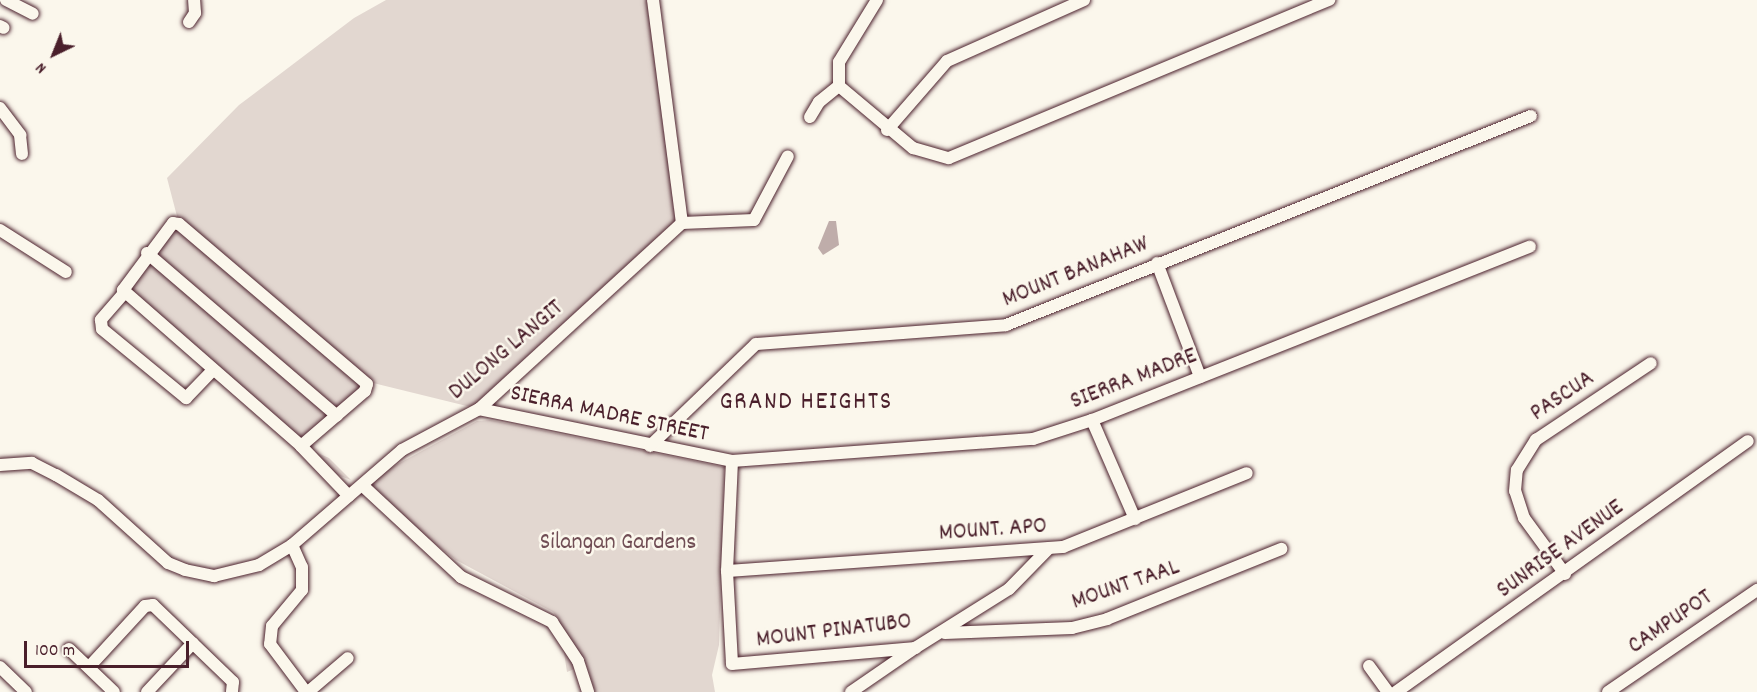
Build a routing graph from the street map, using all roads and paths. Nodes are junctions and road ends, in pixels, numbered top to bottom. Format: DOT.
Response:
graph roads {
  1 [pos="6,0"];
  2 [pos="194,0"];
  3 [pos="653,0"];
  4 [pos="877,0"];
  5 [pos="1084,0"];
  6 [pos="1329,0"];
  7 [pos="33,14"];
  8 [pos="189,22"];
  9 [pos="839,86"];
  10 [pos="0,108"];
  11 [pos="1531,116"];
  12 [pos="810,117"];
  13 [pos="887,130"];
  14 [pos="22,154"];
  15 [pos="788,156"];
  16 [pos="682,224"];
  17 [pos="0,230"];
  18 [pos="1530,247"];
  19 [pos="147,253"];
  20 [pos="1157,263"];
  21 [pos="66,272"];
  22 [pos="125,292"];
  23 [pos="1651,363"];
  24 [pos="213,370"];
  25 [pos="1200,378"];
  26 [pos="479,409"];
  27 [pos="337,416"];
  28 [pos="1092,420"];
  29 [pos="1748,441"];
  30 [pos="301,446"];
  31 [pos="650,446"];
  32 [pos="732,461"];
  33 [pos="0,465"];
  34 [pos="1248,473"];
  35 [pos="362,485"];
  36 [pos="349,496"];
  37 [pos="1135,519"];
  38 [pos="292,545"];
  39 [pos="1049,548"];
  40 [pos="1281,549"];
  41 [pos="727,571"];
  42 [pos="1565,574"];
  43 [pos="1757,590"];
  44 [pos="944,633"];
  45 [pos="194,643"];
  46 [pos="915,648"];
  47 [pos="69,649"];
  48 [pos="348,658"];
  49 [pos="1369,666"];
  50 [pos="89,667"];
  51 [pos="0,668"];
  52 [pos="26,692"];
  53 [pos="114,692"];
  54 [pos="147,692"];
  55 [pos="232,692"];
  56 [pos="307,692"];
  57 [pos="588,692"];
  58 [pos="851,692"];
  59 [pos="1388,692"];
  60 [pos="1396,692"];
  61 [pos="1608,692"];
  1 -- 7 [label="street"];
  2 -- 8 [label="street"];
  3 -- 16 [label="street"];
  4 -- 9 [label="street"];
  5 -- 13 [label="street"];
  6 -- 13 [label="street"];
  9 -- 12 [label="street"];
  9 -- 13 [label="street"];
  10 -- 14 [label="street"];
  11 -- 20 [label="street, MOUNT BANAHAW"];
  15 -- 16 [label="street"];
  16 -- 26 [label="street, DULONG LANGIT"];
  17 -- 21 [label="street"];
  18 -- 25 [label="street, SIERRA MADRE"];
  19 -- 22 [label="street"];
  19 -- 27 [label="street"];
  19 -- 27 [label="street"];
  20 -- 25 [label="street"];
  20 -- 31 [label="street, MOUNT BANAHAW"];
  22 -- 24 [label="street"];
  22 -- 24 [label="street"];
  23 -- 42 [label="street, PASCUA"];
  24 -- 30 [label="street"];
  25 -- 28 [label="street, SIERRA MADRE"];
  26 -- 31 [label="street, SIERRA MADRE STREET"];
  26 -- 35 [label="street, DULONG LANGIT"];
  27 -- 30 [label="street"];
  28 -- 32 [label="street, SIERRA MADRE"];
  28 -- 37 [label="street"];
  29 -- 42 [label="street, SUNRISE AVENUE"];
  30 -- 36 [label="street"];
  31 -- 32 [label="street, SIERRA MADRE STREET"];
  32 -- 41 [label="street"];
  33 -- 38 [label="street, DULONG LANGIT"];
  34 -- 37 [label="street, MOUNT. APO"];
  35 -- 36 [label="street, DULONG LANGIT"];
  35 -- 57 [label="street"];
  36 -- 38 [label="street, DULONG LANGIT"];
  37 -- 39 [label="street, MOUNT. APO"];
  38 -- 56 [label="street"];
  39 -- 41 [label="street, MOUNT. APO"];
  39 -- 44 [label="street, MOUNT PINATUBO"];
  40 -- 44 [label="street, MOUNT TAAL"];
  41 -- 46 [label="street, MOUNT PINATUBO"];
  42 -- 60 [label="street, SUNRISE AVENUE"];
  43 -- 61 [label="street, CAMPUPOT"];
  44 -- 46 [label="street, MOUNT PINATUBO"];
  45 -- 50 [label="street"];
  45 -- 54 [label="street"];
  45 -- 55 [label="street"];
  46 -- 58 [label="street"];
  47 -- 50 [label="street"];
  48 -- 56 [label="street"];
  49 -- 59 [label="street"];
  50 -- 53 [label="street"];
  51 -- 52 [label="street"];
}
